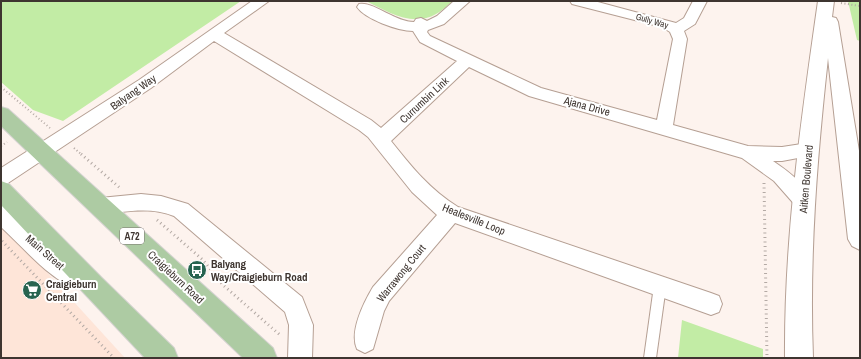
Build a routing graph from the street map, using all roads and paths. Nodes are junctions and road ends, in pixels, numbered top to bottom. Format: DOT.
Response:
graph roads {
  1 [pos="262,1"];
  2 [pos="351,1"];
  3 [pos="463,1"];
  4 [pos="576,1"];
  5 [pos="700,1"];
  6 [pos="840,3"];
  7 [pos="860,6"];
  8 [pos="422,25"];
  9 [pos="676,29"];
  10 [pos="214,34"];
  11 [pos="468,60"];
  12 [pos="1,87"];
  13 [pos="1,114"];
  14 [pos="664,128"];
  15 [pos="63,139"];
  16 [pos="380,140"];
  17 [pos="808,150"];
  18 [pos="42,152"];
  19 [pos="748,153"];
  20 [pos="765,164"];
  21 [pos="1,178"];
  22 [pos="1,190"];
  23 [pos="803,200"];
  24 [pos="136,202"];
  25 [pos="100,206"];
  26 [pos="1,212"];
  27 [pos="451,213"];
  28 [pos="860,239"];
  29 [pos="1,240"];
  30 [pos="660,286"];
  31 [pos="93,287"];
  32 [pos="711,304"];
  33 [pos="365,341"];
  34 [pos="300,356"];
  35 [pos="114,358"];
  36 [pos="164,358"];
  37 [pos="263,358"];
  38 [pos="650,358"];
  39 [pos="767,358"];
  40 [pos="799,358"];
  1 -- 10 [label="street, Balyang Way"];
  2 -- 8 [label="street"];
  3 -- 8 [label="street"];
  4 -- 9 [label="street, Gully Way"];
  5 -- 9 [label="street"];
  6 -- 7 [label="path"];
  8 -- 11 [label="street, Ajana Drive"];
  9 -- 14 [label="street, Gully Way"];
  10 -- 15 [label="street, Balyang Way"];
  10 -- 16 [label="street, Healesville Loop"];
  11 -- 14 [label="street, Ajana Drive"];
  11 -- 16 [label="street, Currumbin Link"];
  12 -- 15 [label="path"];
  13 -- 18 [label="main road, Craigieburn Road / A72"];
  14 -- 19 [label="street, Ajana Drive"];
  15 -- 18 [label="street, Balyang Way"];
  15 -- 24 [label="path"];
  16 -- 27 [label="street, Healesville Loop"];
  17 -- 19 [label="street, Ajana Drive"];
  17 -- 23 [label="main road, Aitken Boulevard"];
  17 -- 28 [label="main road, Aitken Boulevard"];
  18 -- 21 [label="street, Balyang Way"];
  18 -- 25 [label="main road, Craigieburn Road / A72"];
  19 -- 20 [label="street, Ajana Drive"];
  20 -- 23 [label="street, Ajana Drive"];
  20 -- 39 [label="path"];
  22 -- 31 [label="main road"];
  23 -- 40 [label="main road, Aitken Boulevard"];
  24 -- 25 [label="street"];
  24 -- 34 [label="path"];
  24 -- 34 [label="street"];
  25 -- 37 [label="main road, Craigieburn Road / A72"];
  26 -- 31 [label="main road, Main Street"];
  27 -- 30 [label="street, Healesville Loop"];
  27 -- 33 [label="street, Warrawong Court"];
  29 -- 35 [label="path"];
  30 -- 32 [label="street, Healesville Loop"];
  30 -- 38 [label="lane"];
  31 -- 36 [label="main road"];
}
